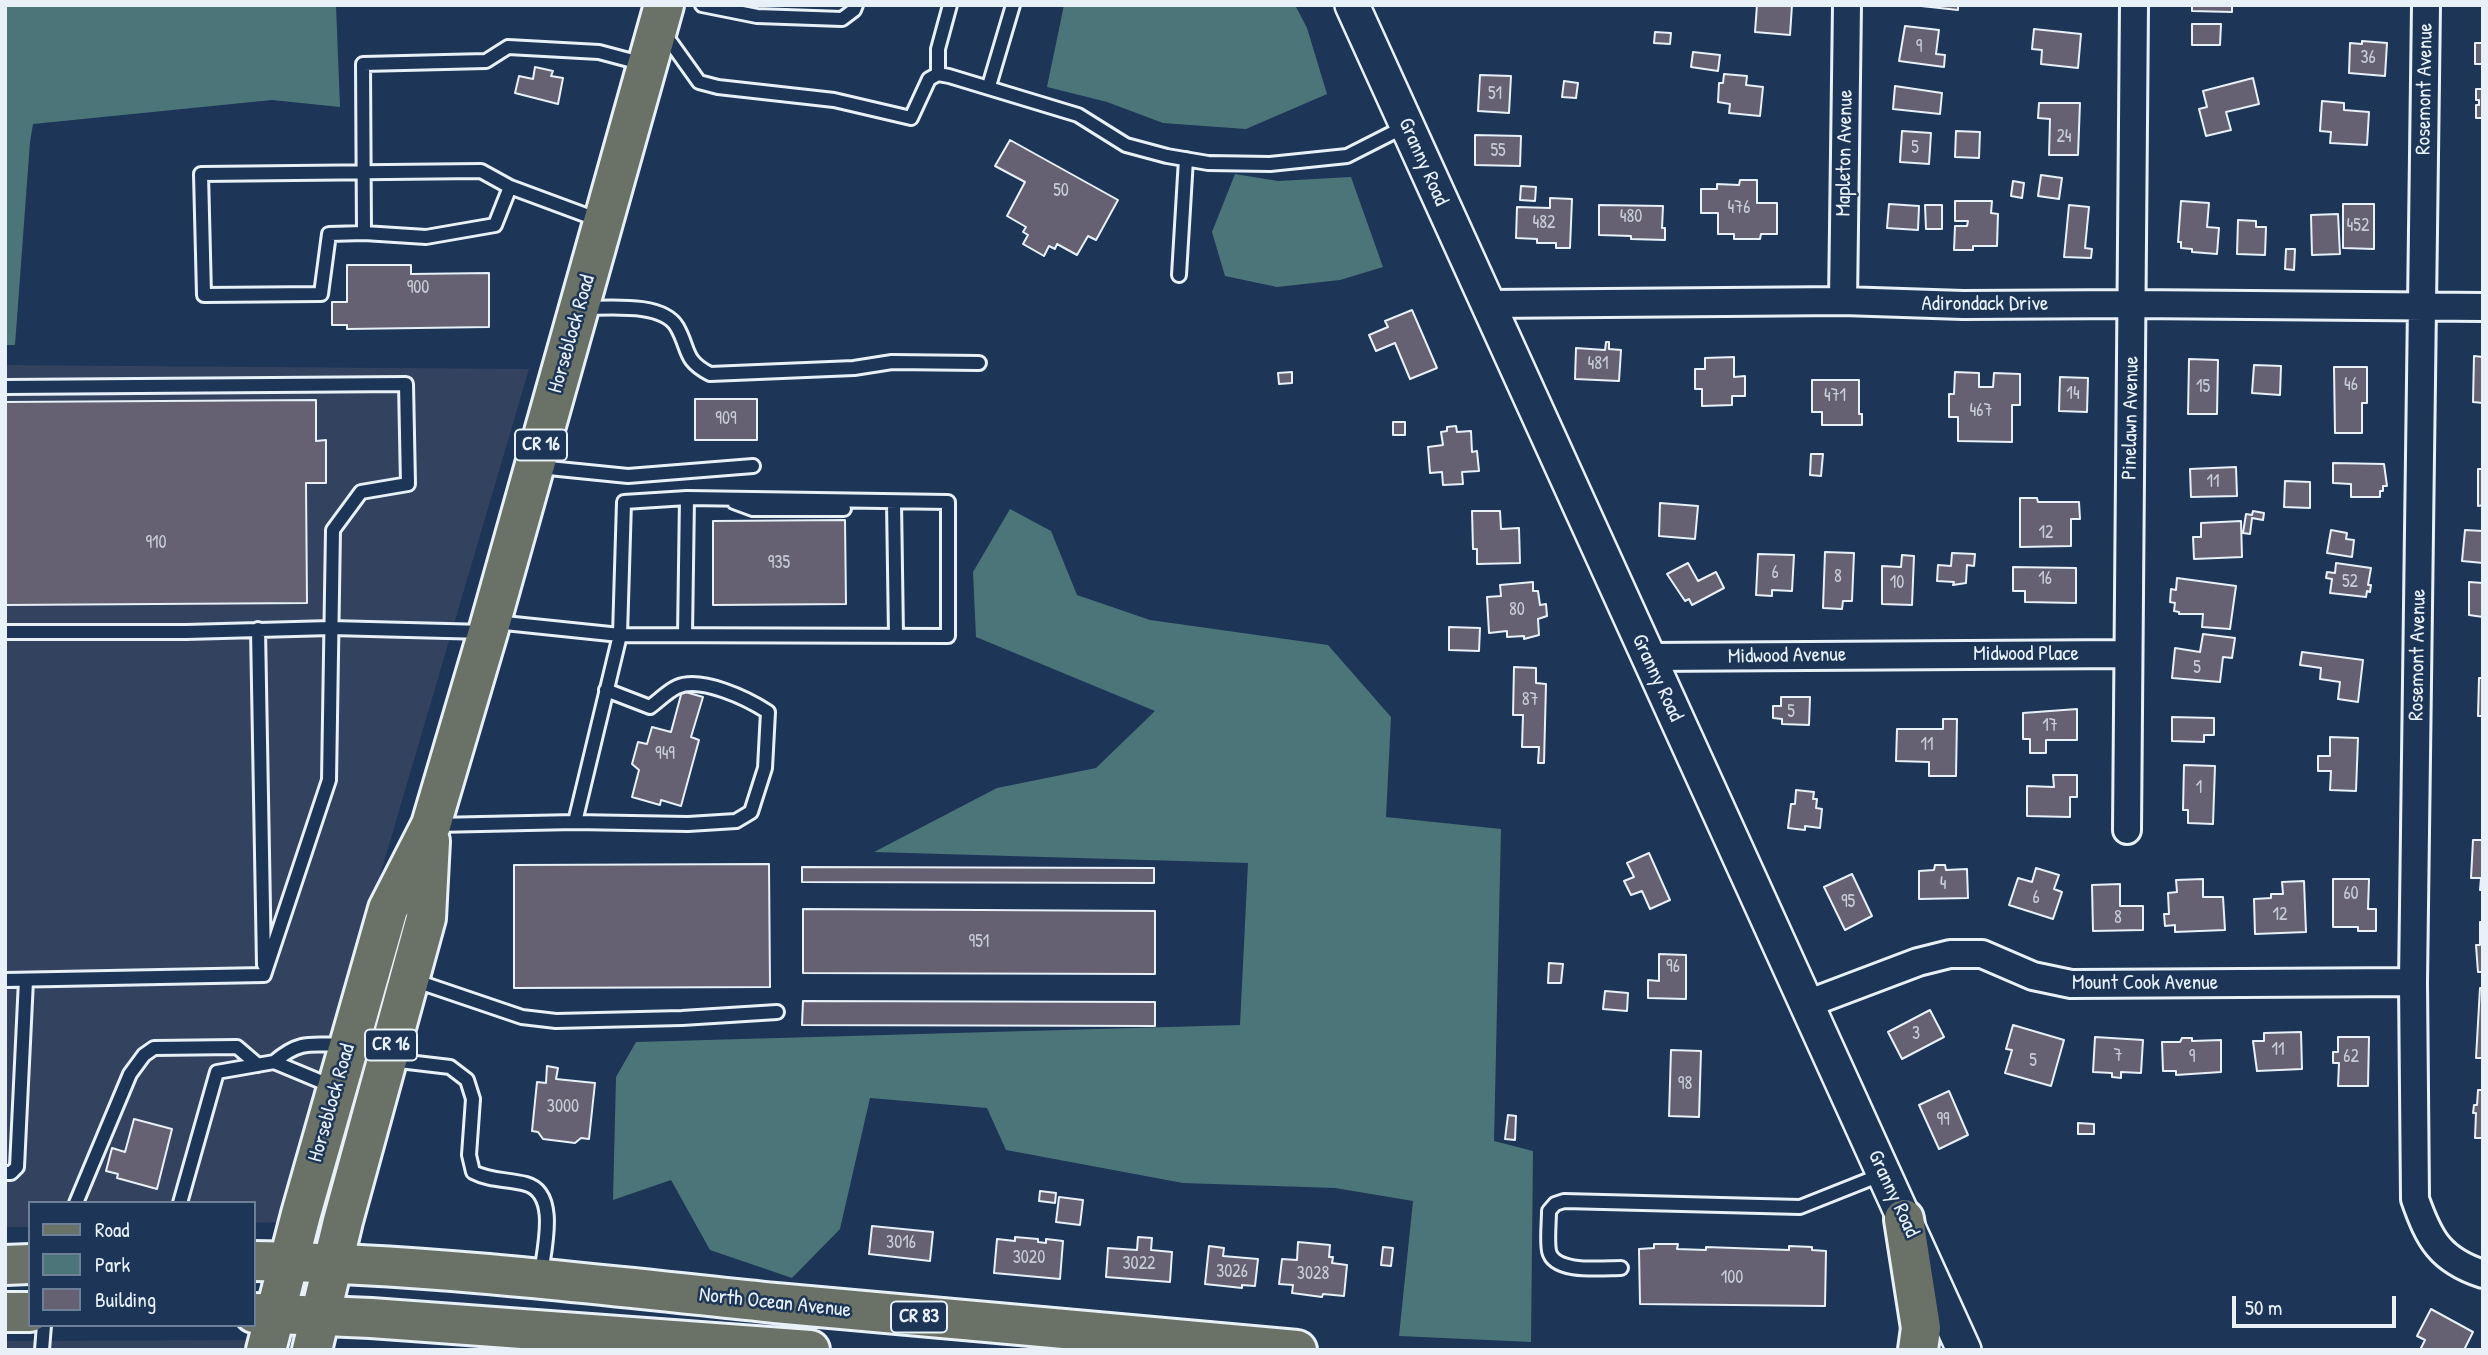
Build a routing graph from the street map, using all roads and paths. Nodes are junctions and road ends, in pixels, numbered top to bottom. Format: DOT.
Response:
graph roads {
  1 [pos="702,5"];
  2 [pos="856,5"];
  3 [pos="950,5"];
  4 [pos="1013,5"];
  5 [pos="1352,5"];
  6 [pos="1847,5"];
  7 [pos="2134,5"];
  8 [pos="2426,5"];
  9 [pos="661,15"];
  10 [pos="648,65"];
  11 [pos="938,74"];
  12 [pos="989,86"];
  13 [pos="1407,126"];
  14 [pos="1186,159"];
  15 [pos="363,173"];
  16 [pos="510,187"];
  17 [pos="603,222"];
  18 [pos="364,233"];
  19 [pos="1179,275"];
  20 [pos="1843,301"];
  21 [pos="1487,304"];
  22 [pos="2133,304"];
  23 [pos="2422,306"];
  24 [pos="2483,307"];
  25 [pos="579,308"];
  26 [pos="979,363"];
  27 [pos="5,387"];
  28 [pos="752,466"];
  29 [pos="535,467"];
  30 [pos="687,498"];
  31 [pos="889,502"];
  32 [pos="490,627"];
  33 [pos="331,628"];
  34 [pos="258,629"];
  35 [pos="5,632"];
  36 [pos="620,635"];
  37 [pos="685,635"];
  38 [pos="896,636"];
  39 [pos="1925,654"];
  40 [pos="2127,654"];
  41 [pos="1648,657"];
  42 [pos="606,691"];
  43 [pos="575,822"];
  44 [pos="432,825"];
  45 [pos="2127,830"];
  46 [pos="264,975"];
  47 [pos="409,979"];
  48 [pos="5,980"];
  49 [pos="26,980"];
  50 [pos="2413,982"];
  51 [pos="1807,1004"];
  52 [pos="777,1012"];
  53 [pos="348,1045"];
  54 [pos="387,1060"];
  55 [pos="274,1062"];
  56 [pos="258,1065"];
  57 [pos="336,1087"];
  58 [pos="5,1173"];
  59 [pos="1884,1174"];
  60 [pos="77,1201"];
  61 [pos="181,1201"];
  62 [pos="1905,1219"];
  63 [pos="271,1261"];
  64 [pos="333,1263"];
  65 [pos="28,1264"];
  66 [pos="5,1265"];
  67 [pos="1621,1268"];
  68 [pos="2483,1274"];
  69 [pos="541,1279"];
  70 [pos="5,1312"];
  71 [pos="28,1312"];
  72 [pos="264,1313"];
  73 [pos="44,1327"];
  74 [pos="316,1332"];
  75 [pos="42,1350"];
  76 [pos="266,1350"];
  77 [pos="810,1350"];
  78 [pos="1297,1350"];
  79 [pos="1918,1350"];
  80 [pos="1964,1350"];
  1 -- 2 [label="lane"];
  3 -- 11 [label="lane"];
  4 -- 12 [label="lane"];
  5 -- 13 [label="street, Granny Road"];
  6 -- 20 [label="street, Mapleton Avenue"];
  7 -- 22 [label="street, Pinelawn Avenue"];
  8 -- 23 [label="street, Rosemont Avenue"];
  9 -- 10 [label="main road, Horseblock Road / CR 16"];
  9 -- 11 [label="lane"];
  10 -- 15 [label="lane"];
  10 -- 17 [label="main road, Horseblock Road / CR 16"];
  11 -- 12 [label="lane"];
  12 -- 14 [label="lane"];
  13 -- 14 [label="lane"];
  13 -- 21 [label="street, Granny Road"];
  14 -- 19 [label="lane"];
  15 -- 16 [label="lane"];
  15 -- 18 [label="lane"];
  15 -- 18 [label="lane"];
  16 -- 17 [label="lane"];
  16 -- 18 [label="lane"];
  17 -- 25 [label="main road, Horseblock Road / CR 16"];
  20 -- 21 [label="street, Adirondack Drive"];
  20 -- 22 [label="street, Adirondack Drive"];
  21 -- 41 [label="street, Granny Road"];
  22 -- 23 [label="street, Adirondack Drive"];
  22 -- 40 [label="street, Pinelawn Avenue"];
  23 -- 24 [label="street, Adirondack Drive"];
  23 -- 50 [label="street, Rosemont Avenue"];
  25 -- 26 [label="lane"];
  25 -- 29 [label="main road, Horseblock Road / CR 16"];
  27 -- 33 [label="lane"];
  28 -- 29 [label="lane"];
  29 -- 32 [label="main road, Horseblock Road / CR 16"];
  30 -- 31 [label="lane"];
  30 -- 36 [label="lane"];
  30 -- 37 [label="lane"];
  31 -- 38 [label="lane"];
  31 -- 38 [label="lane"];
  32 -- 33 [label="lane"];
  32 -- 36 [label="lane"];
  32 -- 44 [label="main road, Horseblock Road / CR 16"];
  33 -- 34 [label="lane"];
  33 -- 46 [label="lane"];
  34 -- 35 [label="lane"];
  34 -- 46 [label="lane"];
  36 -- 37 [label="lane"];
  36 -- 42 [label="lane"];
  37 -- 38 [label="lane"];
  39 -- 40 [label="street, Midwood Place"];
  39 -- 41 [label="street, Midwood Avenue"];
  40 -- 45 [label="street, Pinelawn Avenue"];
  41 -- 51 [label="street, Granny Road"];
  42 -- 43 [label="lane"];
  42 -- 43 [label="lane"];
  43 -- 44 [label="lane"];
  44 -- 47 [label="main road, Horseblock Road / CR 16"];
  44 -- 53 [label="main road, Horseblock Road / CR 16"];
  46 -- 49 [label="lane"];
  47 -- 52 [label="lane"];
  47 -- 54 [label="main road, Horseblock Road / CR 16"];
  48 -- 49 [label="lane"];
  49 -- 58 [label="lane"];
  50 -- 51 [label="street, Mount Cook Avenue"];
  50 -- 68 [label="street, Rosemont Avenue"];
  51 -- 59 [label="street, Granny Road"];
  53 -- 55 [label="lane"];
  53 -- 57 [label="main road, Horseblock Road / CR 16"];
  54 -- 64 [label="main road, Horseblock Road / CR 16"];
  54 -- 69 [label="lane"];
  55 -- 56 [label="lane"];
  55 -- 57 [label="lane"];
  56 -- 60 [label="lane"];
  56 -- 61 [label="lane"];
  57 -- 63 [label="main road, Horseblock Road / CR 16"];
  59 -- 62 [label="street, Granny Road"];
  59 -- 67 [label="lane"];
  62 -- 79 [label="main road"];
  62 -- 80 [label="street, Granny Road"];
  63 -- 64 [label="main road, North Ocean Avenue / CR 83"];
  63 -- 72 [label="main road, Horseblock Road / CR 16"];
  64 -- 69 [label="main road, North Ocean Avenue / CR 83"];
  64 -- 74 [label="main road, Horseblock Road / CR 16"];
  65 -- 66 [label="main road"];
  69 -- 78 [label="main road, North Ocean Avenue / CR 83"];
  70 -- 71 [label="main road"];
  72 -- 74 [label="main road, North Ocean Avenue"];
  72 -- 76 [label="main road, Horseblock Road / CR 16"];
  73 -- 75 [label="lane"];
  74 -- 77 [label="main road, North Ocean Avenue"];
}
